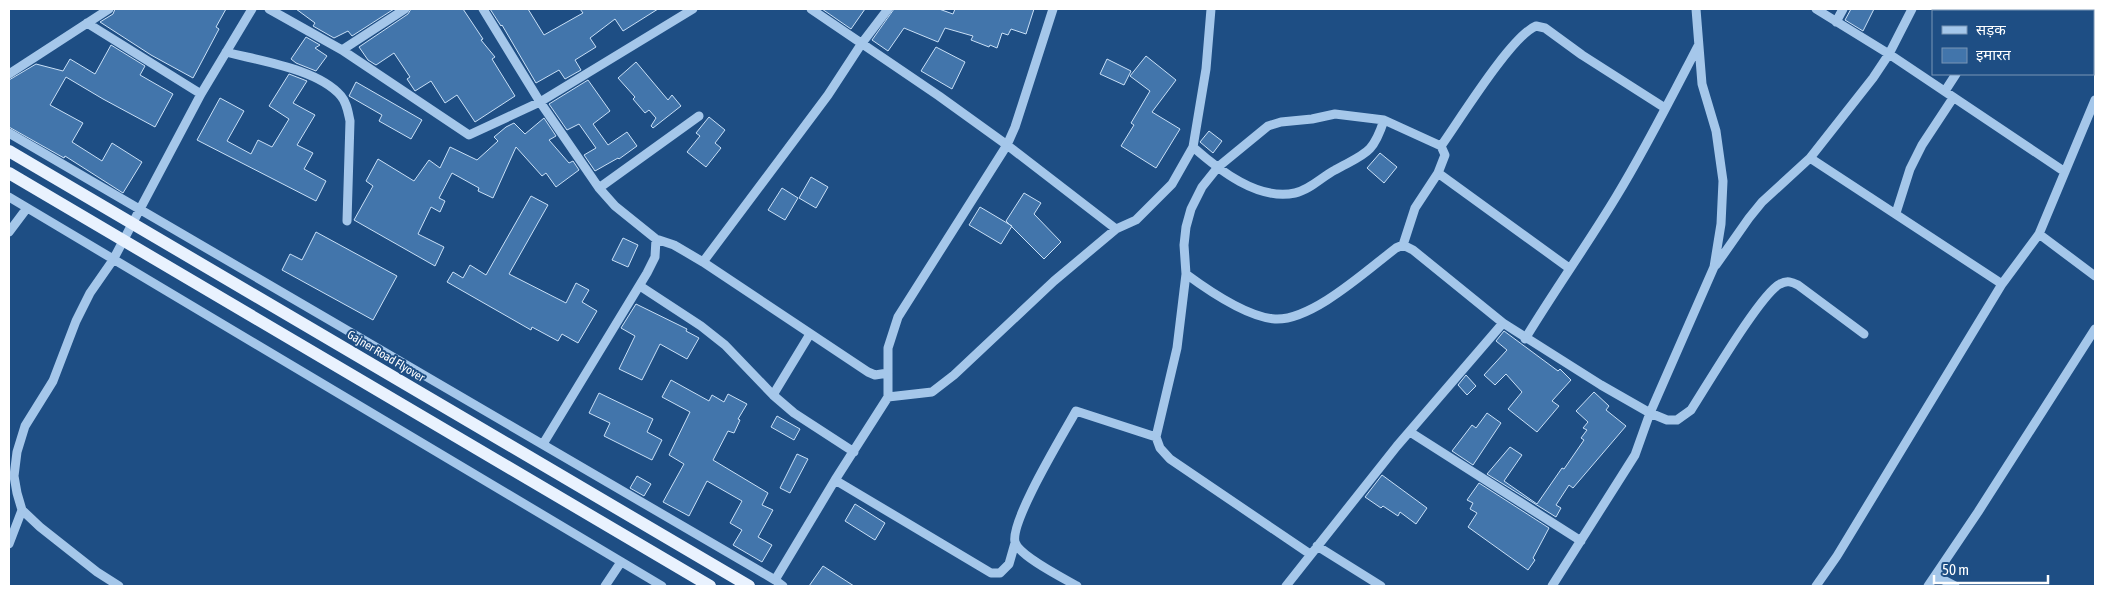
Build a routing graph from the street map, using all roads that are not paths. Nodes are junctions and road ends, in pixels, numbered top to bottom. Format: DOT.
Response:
graph roads {
  1 [pos="109,9"];
  2 [pos="252,9"];
  3 [pos="269,9"];
  4 [pos="405,9"];
  5 [pos="483,9"];
  6 [pos="693,9"];
  7 [pos="811,9"];
  8 [pos="888,9"];
  9 [pos="1053,9"];
  10 [pos="1211,9"];
  11 [pos="1696,9"];
  12 [pos="1816,9"];
  13 [pos="1843,9"];
  14 [pos="1912,9"];
  15 [pos="1836,22"];
  16 [pos="87,23"];
  17 [pos="862,43"];
  18 [pos="1698,45"];
  19 [pos="342,50"];
  20 [pos="226,52"];
  21 [pos="1889,54"];
  22 [pos="9,74"];
  23 [pos="1955,75"];
  24 [pos="1944,91"];
  25 [pos="201,94"];
  26 [pos="1953,98"];
  27 [pos="2095,100"];
  28 [pos="540,102"];
  29 [pos="1665,108"];
  30 [pos="699,116"];
  31 [pos="1384,120"];
  32 [pos="9,133"];
  33 [pos="1007,144"];
  34 [pos="1441,146"];
  35 [pos="1193,147"];
  36 [pos="9,151"];
  37 [pos="1810,158"];
  38 [pos="1218,167"];
  39 [pos="2065,172"];
  40 [pos="9,173"];
  41 [pos="1438,173"];
  42 [pos="599,188"];
  43 [pos="9,197"];
  44 [pos="27,208"];
  45 [pos="138,209"];
  46 [pos="1896,213"];
  47 [pos="347,221"];
  48 [pos="1116,229"];
  49 [pos="9,232"];
  50 [pos="2039,234"];
  51 [pos="656,239"];
  52 [pos="1403,245"];
  53 [pos="112,260"];
  54 [pos="703,262"];
  55 [pos="1714,267"];
  56 [pos="1569,268"];
  57 [pos="1186,274"];
  58 [pos="2095,274"];
  59 [pos="2002,284"];
  60 [pos="640,286"];
  61 [pos="1503,323"];
  62 [pos="2095,329"];
  63 [pos="810,334"];
  64 [pos="1864,334"];
  65 [pos="1525,339"];
  66 [pos="888,373"];
  67 [pos="773,395"];
  68 [pos="888,397"];
  69 [pos="1650,413"];
  70 [pos="1410,432"];
  71 [pos="1156,437"];
  72 [pos="543,444"];
  73 [pos="854,452"];
  74 [pos="835,480"];
  75 [pos="22,510"];
  76 [pos="1581,541"];
  77 [pos="1015,543"];
  78 [pos="9,544"];
  79 [pos="1317,546"];
  80 [pos="1310,554"];
  81 [pos="621,562"];
  82 [pos="1936,576"];
  83 [pos="775,580"];
  84 [pos="1818,585"];
  85 [pos="119,586"];
  86 [pos="605,586"];
  87 [pos="662,586"];
  88 [pos="710,586"];
  89 [pos="749,586"];
  90 [pos="784,586"];
  91 [pos="1077,586"];
  92 [pos="1286,586"];
  93 [pos="1382,586"];
  94 [pos="1552,586"];
  95 [pos="1928,586"];
  96 [pos="1955,586"];
  1 -- 16 [label="street"];
  2 -- 20 [label="street"];
  3 -- 19 [label="street"];
  4 -- 19 [label="street"];
  5 -- 28 [label="street"];
  6 -- 28 [label="street"];
  7 -- 17 [label="street"];
  8 -- 17 [label="street"];
  9 -- 33 [label="street"];
  10 -- 35 [label="street"];
  11 -- 18 [label="street"];
  12 -- 15 [label="street"];
  13 -- 15 [label="street"];
  14 -- 21 [label="street"];
  15 -- 21 [label="street"];
  16 -- 22 [label="street"];
  16 -- 25 [label="street"];
  17 -- 33 [label="street"];
  17 -- 54 [label="street"];
  18 -- 29 [label="street"];
  18 -- 55 [label="street"];
  19 -- 28 [label="street"];
  20 -- 25 [label="street"];
  20 -- 47 [label="street"];
  21 -- 24 [label="street"];
  21 -- 37 [label="street"];
  23 -- 24 [label="street"];
  24 -- 26 [label="street"];
  25 -- 45 [label="street"];
  26 -- 39 [label="street"];
  26 -- 46 [label="street"];
  27 -- 39 [label="street"];
  28 -- 42 [label="street"];
  29 -- 34 [label="street"];
  29 -- 56 [label="street"];
  30 -- 42 [label="street"];
  31 -- 34 [label="street"];
  31 -- 38 [label="street"];
  31 -- 38 [label="street"];
  32 -- 45 [label="street"];
  33 -- 48 [label="street"];
  33 -- 66 [label="street"];
  34 -- 41 [label="street"];
  35 -- 38 [label="street"];
  35 -- 48 [label="street"];
  36 -- 89 [label="main road, Gajner Road Flyover, bridge"];
  37 -- 46 [label="street"];
  37 -- 55 [label="street"];
  38 -- 57 [label="street"];
  39 -- 50 [label="street"];
  40 -- 88 [label="main road, bridge"];
  41 -- 52 [label="street"];
  41 -- 56 [label="street"];
  42 -- 51 [label="street"];
  43 -- 44 [label="street"];
  44 -- 49 [label="street"];
  44 -- 53 [label="street"];
  45 -- 53 [label="street"];
  45 -- 72 [label="street"];
  46 -- 59 [label="street"];
  48 -- 68 [label="street"];
  50 -- 58 [label="street"];
  50 -- 59 [label="street"];
  51 -- 54 [label="street"];
  51 -- 60 [label="street"];
  52 -- 57 [label="street"];
  52 -- 61 [label="street"];
  53 -- 75 [label="street"];
  53 -- 81 [label="street"];
  54 -- 63 [label="street"];
  55 -- 69 [label="street"];
  56 -- 65 [label="street"];
  57 -- 71 [label="street"];
  59 -- 84 [label="street"];
  60 -- 67 [label="street"];
  60 -- 72 [label="street"];
  61 -- 65 [label="street"];
  61 -- 70 [label="street"];
  62 -- 82 [label="street"];
  63 -- 66 [label="street"];
  63 -- 67 [label="street"];
  64 -- 69 [label="street"];
  65 -- 69 [label="street"];
  66 -- 68 [label="street"];
  67 -- 73 [label="street"];
  68 -- 73 [label="street"];
  69 -- 76 [label="street"];
  70 -- 76 [label="street"];
  70 -- 79 [label="street"];
  71 -- 77 [label="street"];
  71 -- 80 [label="street"];
  72 -- 83 [label="street"];
  73 -- 74 [label="street"];
  74 -- 77 [label="street"];
  74 -- 83 [label="street"];
  75 -- 78 [label="street"];
  75 -- 85 [label="street"];
  76 -- 94 [label="street"];
  77 -- 91 [label="street"];
  79 -- 80 [label="street"];
  79 -- 93 [label="street"];
  80 -- 92 [label="street"];
  81 -- 86 [label="street"];
  81 -- 87 [label="street"];
  82 -- 95 [label="street"];
  82 -- 96 [label="street"];
  83 -- 90 [label="street"];
}
